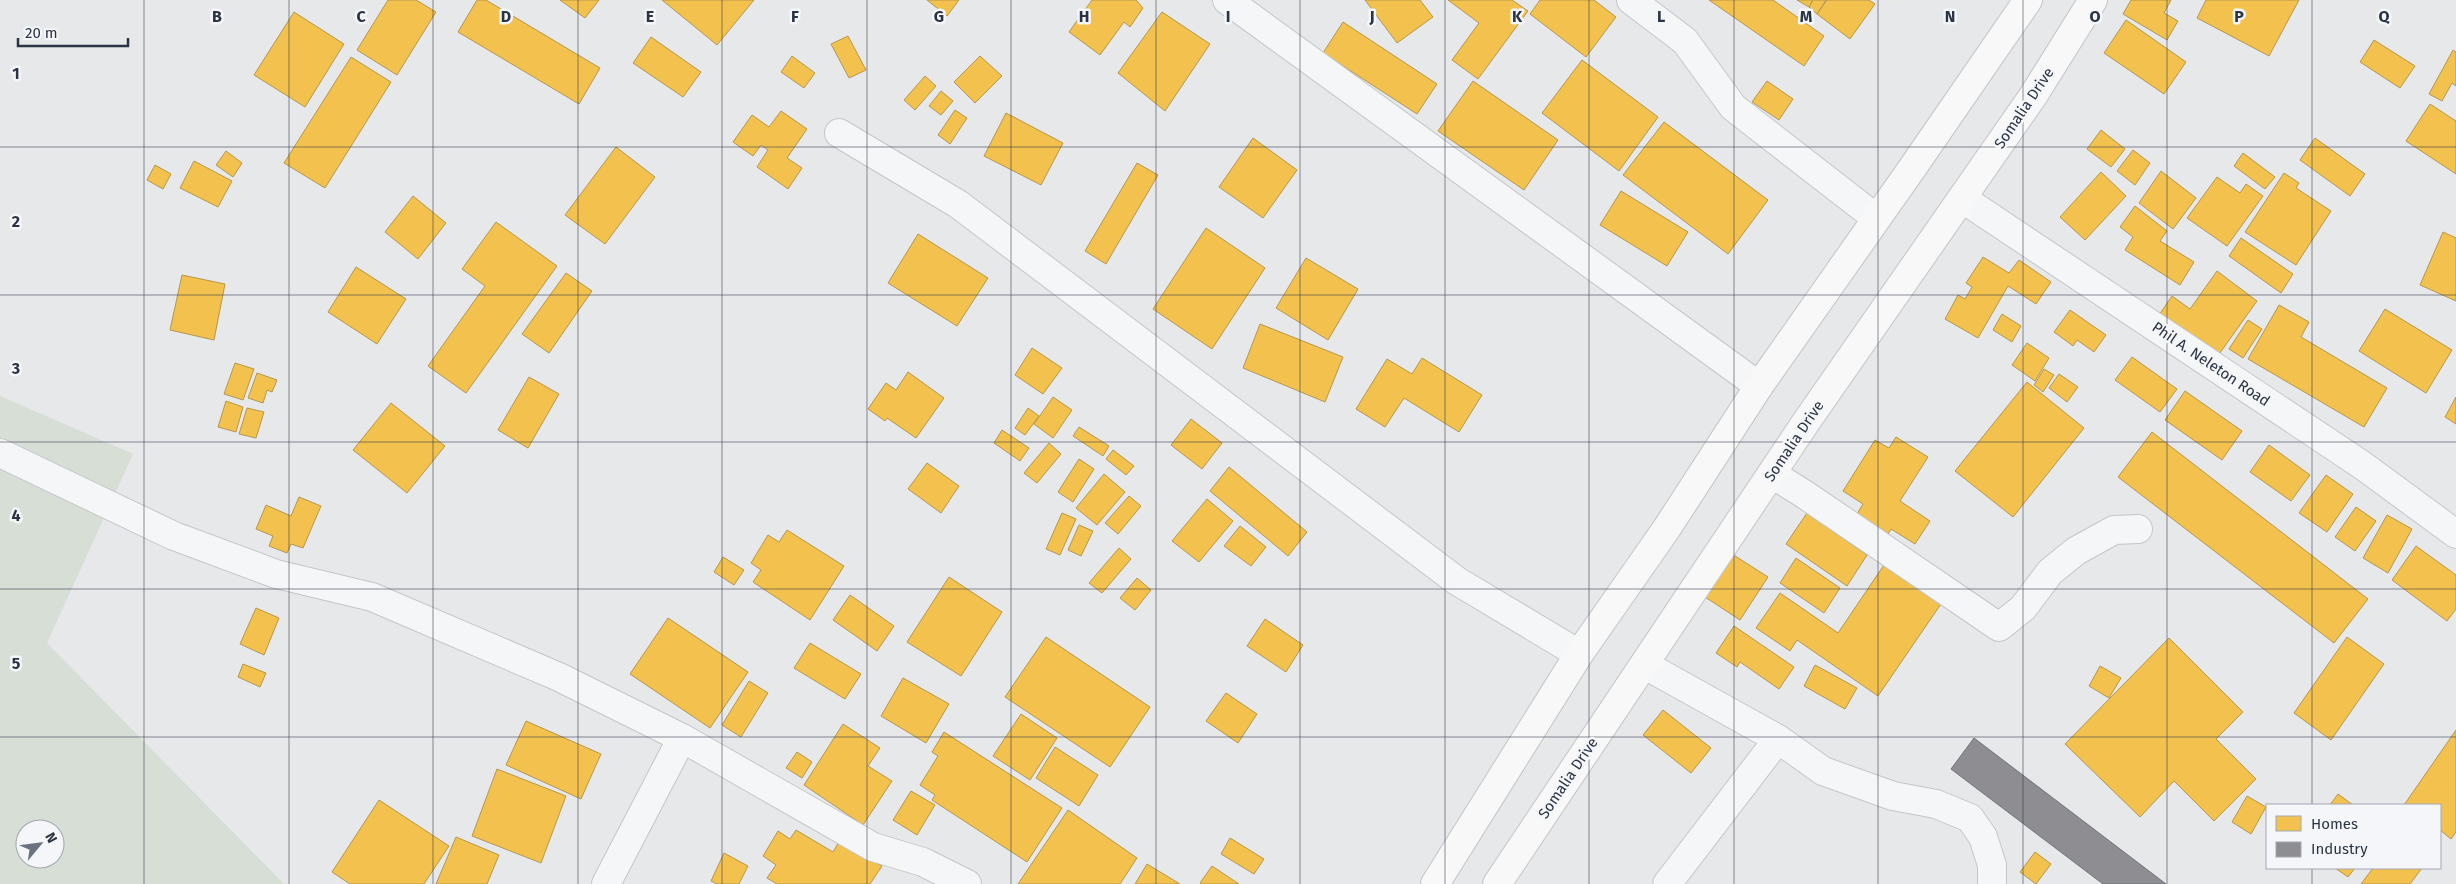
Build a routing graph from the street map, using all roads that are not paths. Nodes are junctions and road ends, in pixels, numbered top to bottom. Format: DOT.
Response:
graph roads {
  1 [pos="1227,0"];
  2 [pos="1631,0"];
  3 [pos="2028,0"];
  4 [pos="2093,0"];
  5 [pos="839,133"];
  6 [pos="1963,199"];
  7 [pos="1876,218"];
  8 [pos="1759,386"];
  9 [pos="0,453"];
  10 [pos="1772,474"];
  11 [pos="2138,529"];
  12 [pos="2456,534"];
  13 [pos="1580,654"];
  14 [pos="1645,665"];
  15 [pos="682,738"];
  16 [pos="1778,739"];
  17 [pos="606,884"];
  18 [pos="968,884"];
  19 [pos="1434,884"];
  20 [pos="1496,884"];
  21 [pos="1667,884"];
  22 [pos="1992,884"];
  1 -- 8 [label="street"];
  2 -- 7 [label="street"];
  3 -- 7 [label="main road"];
  4 -- 6 [label="main road, Somalia Drive"];
  5 -- 13 [label="street"];
  6 -- 10 [label="main road, Somalia Drive"];
  6 -- 12 [label="street, Phil A. Neleton Road"];
  7 -- 8 [label="main road"];
  8 -- 13 [label="main road"];
  9 -- 15 [label="street"];
  10 -- 11 [label="street"];
  10 -- 14 [label="main road, Somalia Drive"];
  13 -- 19 [label="main road"];
  14 -- 16 [label="street"];
  14 -- 20 [label="main road, Somalia Drive"];
  15 -- 17 [label="street"];
  15 -- 18 [label="street"];
  16 -- 21 [label="street"];
  16 -- 22 [label="street"];
}
